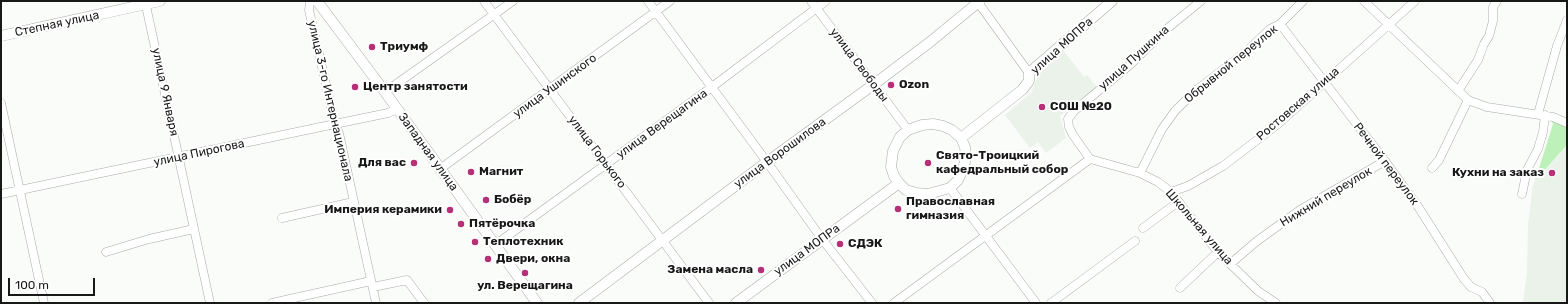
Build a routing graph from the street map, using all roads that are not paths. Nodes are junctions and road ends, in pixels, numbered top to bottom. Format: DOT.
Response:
graph roads {
  1 [pos="160,1"];
  2 [pos="313,1"];
  3 [pos="317,1"];
  4 [pos="484,1"];
  5 [pos="513,1"];
  6 [pos="648,1"];
  7 [pos="670,1"];
  8 [pos="811,1"];
  9 [pos="826,1"];
  10 [pos="978,1"];
  11 [pos="1112,1"];
  12 [pos="1201,1"];
  13 [pos="1303,1"];
  14 [pos="1364,1"];
  15 [pos="1415,1"];
  16 [pos="1490,1"];
  17 [pos="1497,1"];
  18 [pos="146,3"];
  19 [pos="816,8"];
  20 [pos="1494,10"];
  21 [pos="656,11"];
  22 [pos="494,15"];
  23 [pos="1567,20"];
  24 [pos="1280,24"];
  25 [pos="1388,24"];
  26 [pos="1,36"];
  27 [pos="1029,73"];
  28 [pos="1324,82"];
  29 [pos="874,84"];
  30 [pos="712,87"];
  31 [pos="550,90"];
  32 [pos="1458,91"];
  33 [pos="385,92"];
  34 [pos="1468,100"];
  35 [pos="1,103"];
  36 [pos="397,109"];
  37 [pos="1541,114"];
  38 [pos="1567,123"];
  39 [pos="334,124"];
  40 [pos="908,130"];
  41 [pos="961,138"];
  42 [pos="179,158"];
  43 [pos="1090,159"];
  44 [pos="1385,161"];
  45 [pos="767,162"];
  46 [pos="606,164"];
  47 [pos="1432,168"];
  48 [pos="440,169"];
  49 [pos="1140,173"];
  50 [pos="899,183"];
  51 [pos="950,188"];
  52 [pos="19,190"];
  53 [pos="1171,192"];
  54 [pos="1,194"];
  55 [pos="1522,194"];
  56 [pos="353,202"];
  57 [pos="1178,202"];
  58 [pos="282,218"];
  59 [pos="1143,228"];
  60 [pos="194,229"];
  61 [pos="985,235"];
  62 [pos="662,240"];
  63 [pos="822,240"];
  64 [pos="1135,241"];
  65 [pos="495,245"];
  66 [pos="106,252"];
  67 [pos="1218,252"];
  68 [pos="1230,264"];
  69 [pos="372,284"];
  70 [pos="1180,288"];
  71 [pos="44,303"];
  72 [pos="210,303"];
  73 [pos="272,303"];
  74 [pos="376,303"];
  75 [pos="424,303"];
  76 [pos="537,303"];
  77 [pos="578,303"];
  78 [pos="709,303"];
  79 [pos="736,303"];
  80 [pos="872,303"];
  81 [pos="894,303"];
  82 [pos="1036,303"];
  83 [pos="1051,303"];
  84 [pos="1276,303"];
  85 [pos="1490,303"];
  1 -- 18 [label="main road, Степная улица"];
  2 -- 39 [label="street, улица 3-го Интернационала"];
  3 -- 33 [label="main road, Западная улица"];
  4 -- 22 [label="street, улица Горького"];
  5 -- 22 [label="street"];
  6 -- 21 [label="street"];
  7 -- 21 [label="street, улица Ушинского"];
  8 -- 19 [label="street, улица Свободы"];
  9 -- 19 [label="street, улица Верещагина"];
  10 -- 27 [label="street"];
  10 -- 29 [label="main road, улица Ворошилова"];
  11 -- 27 [label="main road, улица МОПРа"];
  12 -- 43 [label="street, улица Пушкина"];
  13 -- 24 [label="street, Обрывной переулок"];
  14 -- 25 [label="street"];
  15 -- 25 [label="street, Ростовская улица"];
  16 -- 20 [label="street"];
  17 -- 20 [label="street"];
  18 -- 26 [label="main road, Степная улица"];
  18 -- 42 [label="street, улица 9 Января"];
  19 -- 29 [label="street, улица Свободы"];
  19 -- 30 [label="street, улица Верещагина"];
  20 -- 32 [label="street"];
  21 -- 30 [label="street"];
  21 -- 31 [label="street, улица Ушинского"];
  22 -- 31 [label="street, улица Горького"];
  22 -- 33 [label="street"];
  23 -- 37 [label="street"];
  24 -- 28 [label="street, Речной переулок"];
  24 -- 49 [label="street, Обрывной переулок"];
  25 -- 28 [label="street, Ростовская улица"];
  25 -- 32 [label="street"];
  27 -- 41 [label="main road, улица МОПРа"];
  28 -- 44 [label="street, Речной переулок"];
  28 -- 53 [label="street, Ростовская улица"];
  29 -- 40 [label="street, улица Свободы"];
  29 -- 45 [label="main road, улица Ворошилова"];
  30 -- 45 [label="street"];
  30 -- 46 [label="street, улица Верещагина"];
  31 -- 46 [label="street, улица Горького"];
  31 -- 48 [label="street, улица Ушинского"];
  32 -- 34 [label="street"];
  33 -- 36 [label="main road, Западная улица"];
  34 -- 37 [label="street"];
  34 -- 47 [label="street"];
  35 -- 52 [label="street"];
  36 -- 39 [label="street, улица Пирогова"];
  36 -- 48 [label="main road, Западная улица"];
  37 -- 38 [label="street"];
  37 -- 55 [label="street"];
  39 -- 42 [label="street, улица Пирогова"];
  39 -- 56 [label="street, улица 3-го Интернационала"];
  40 -- 41 [label="main road"];
  40 -- 50 [label="main road"];
  41 -- 51 [label="main road"];
  42 -- 52 [label="street, улица Пирогова"];
  42 -- 60 [label="street, улица 9 Января"];
  43 -- 49 [label="street, Школьная улица"];
  43 -- 61 [label="street"];
  44 -- 68 [label="street, Нижний переулок"];
  44 -- 85 [label="street, Речной переулок"];
  45 -- 62 [label="main road, улица Ворошилова"];
  45 -- 63 [label="street"];
  46 -- 62 [label="street, улица Горького"];
  46 -- 65 [label="street, улица Верещагина"];
  48 -- 65 [label="main road, Западная улица"];
  49 -- 53 [label="street, Школьная улица"];
  50 -- 51 [label="main road"];
  50 -- 63 [label="main road, улица МОПРа"];
  51 -- 61 [label="street"];
  52 -- 54 [label="street, улица Пирогова"];
  52 -- 71 [label="street"];
  53 -- 57 [label="street, Школьная улица"];
  56 -- 58 [label="street"];
  56 -- 69 [label="street, улица 3-го Интернационала"];
  57 -- 59 [label="street"];
  57 -- 67 [label="street, Школьная улица"];
  60 -- 66 [label="street"];
  60 -- 72 [label="street, улица 9 Января"];
  61 -- 81 [label="street"];
  61 -- 82 [label="street"];
  62 -- 77 [label="main road, улица Ворошилова"];
  62 -- 78 [label="street, улица Горького"];
  63 -- 79 [label="main road, улица МОПРа"];
  63 -- 80 [label="street"];
  64 -- 83 [label="street"];
  65 -- 76 [label="main road, Западная улица"];
  67 -- 68 [label="street, Школьная улица"];
  67 -- 70 [label="street"];
  68 -- 84 [label="street, Школьная улица"];
  69 -- 73 [label="street"];
  69 -- 74 [label="street, улица 3-го Интернационала"];
  69 -- 75 [label="street"];
}
